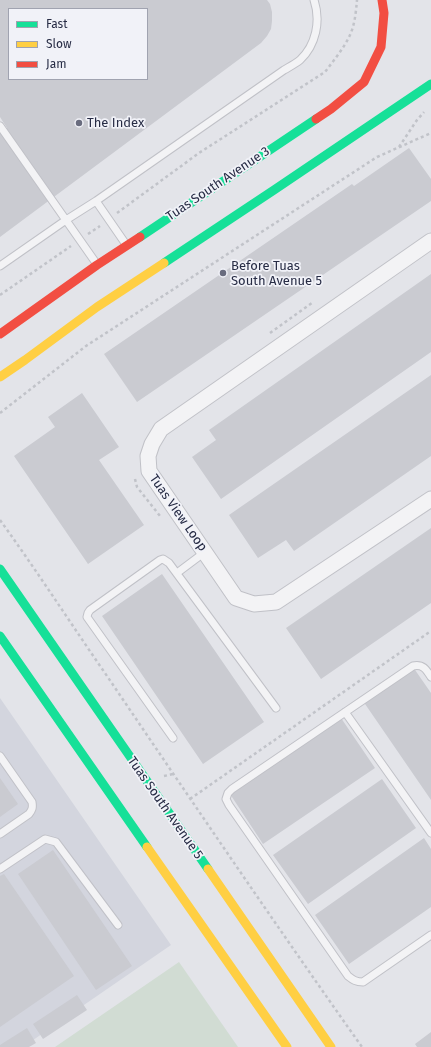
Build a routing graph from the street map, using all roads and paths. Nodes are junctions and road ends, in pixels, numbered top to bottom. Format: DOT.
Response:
graph roads {
  1 [pos="314,0"];
  2 [pos="357,0"];
  3 [pos="382,0"];
  4 [pos="431,84"];
  5 [pos="426,109"];
  6 [pos="0,126"];
  7 [pos="431,133"];
  8 [pos="399,147"];
  9 [pos="96,201"];
  10 [pos="109,219"];
  11 [pos="66,220"];
  12 [pos="80,240"];
  13 [pos="431,241"];
  14 [pos="127,245"];
  15 [pos="97,265"];
  16 [pos="0,266"];
  17 [pos="0,295"];
  18 [pos="317,300"];
  19 [pos="0,334"];
  20 [pos="266,336"];
  21 [pos="0,377"];
  22 [pos="0,413"];
  23 [pos="134,474"];
  24 [pos="431,499"];
  25 [pos="161,518"];
  26 [pos="0,520"];
  27 [pos="205,552"];
  28 [pos="0,569"];
  29 [pos="177,573"];
  30 [pos="431,630"];
  31 [pos="0,636"];
  32 [pos="431,677"];
  33 [pos="276,708"];
  34 [pos="345,712"];
  35 [pos="173,738"];
  36 [pos="0,756"];
  37 [pos="190,799"];
  38 [pos="431,833"];
  39 [pos="0,834"];
  40 [pos="0,869"];
  41 [pos="118,925"];
  42 [pos="431,935"];
  43 [pos="287,1047"];
  44 [pos="331,1047"];
  45 [pos="362,1047"];
  1 -- 9 [label="lane"];
  2 -- 10 [label="path"];
  3 -- 14 [label="main road, Tuas South Avenue 3"];
  4 -- 21 [label="main road"];
  5 -- 8 [label="path"];
  6 -- 11 [label="lane"];
  7 -- 8 [label="path"];
  8 -- 22 [label="path"];
  9 -- 10 [label="lane"];
  9 -- 11 [label="lane"];
  10 -- 12 [label="path"];
  10 -- 14 [label="lane"];
  11 -- 12 [label="lane"];
  11 -- 16 [label="lane"];
  12 -- 15 [label="lane"];
  12 -- 17 [label="path"];
  13 -- 27 [label="street, Tuas View Loop"];
  14 -- 15 [label="main road, Tuas South Avenue 3"];
  15 -- 19 [label="main road, Tuas South Avenue 3"];
  18 -- 20 [label="path"];
  23 -- 25 [label="path"];
  24 -- 27 [label="street, Tuas View Loop"];
  26 -- 37 [label="path"];
  27 -- 29 [label="lane"];
  28 -- 44 [label="main road, Tuas South Avenue 5"];
  29 -- 33 [label="lane"];
  29 -- 35 [label="lane"];
  30 -- 37 [label="path"];
  31 -- 43 [label="main road"];
  32 -- 34 [label="lane"];
  34 -- 38 [label="lane"];
  34 -- 42 [label="lane"];
  36 -- 39 [label="lane"];
  37 -- 45 [label="path"];
  40 -- 41 [label="lane"];
}
